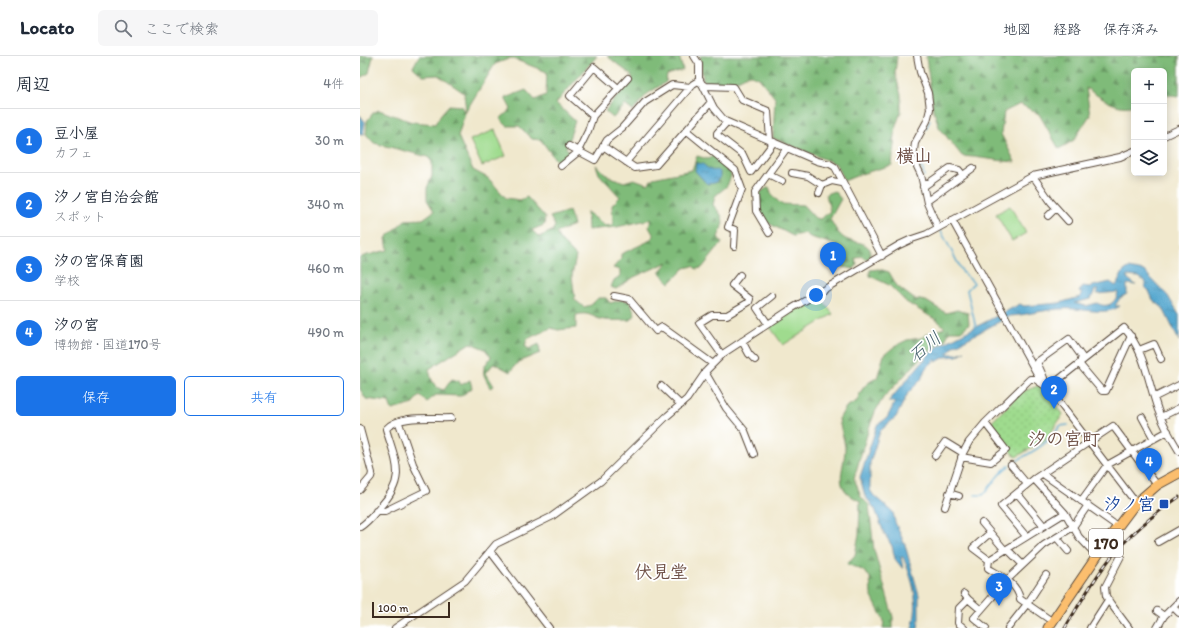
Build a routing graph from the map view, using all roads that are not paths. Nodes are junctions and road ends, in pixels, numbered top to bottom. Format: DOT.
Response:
graph roads {
  1 [pos="694,56"];
  2 [pos="917,56"];
  3 [pos="628,78"];
  4 [pos="702,84"];
  5 [pos="691,87"];
  6 [pos="618,88"];
  7 [pos="711,102"];
  8 [pos="593,116"];
  9 [pos="727,122"];
  10 [pos="1179,129"];
  11 [pos="686,130"];
  12 [pos="1167,135"];
  13 [pos="772,142"];
  14 [pos="569,146"];
  15 [pos="603,146"];
  16 [pos="787,148"];
  17 [pos="578,151"];
  18 [pos="1131,152"];
  19 [pos="626,162"];
  20 [pos="561,166"];
  21 [pos="973,168"];
  22 [pos="792,173"];
  23 [pos="768,174"];
  24 [pos="963,175"];
  25 [pos="1032,176"];
  26 [pos="782,181"];
  27 [pos="842,183"];
  28 [pos="822,185"];
  29 [pos="923,187"];
  30 [pos="819,193"];
  31 [pos="927,201"];
  32 [pos="1056,208"];
  33 [pos="1048,216"];
  34 [pos="952,220"];
  35 [pos="1068,221"];
  36 [pos="938,228"];
  37 [pos="769,234"];
  38 [pos="734,246"];
  39 [pos="882,256"];
  40 [pos="740,274"];
  41 [pos="614,296"];
  42 [pos="772,296"];
  43 [pos="768,324"];
  44 [pos="1131,336"];
  45 [pos="742,341"];
  46 [pos="1139,350"];
  47 [pos="722,355"];
  48 [pos="1158,357"];
  49 [pos="755,360"];
  50 [pos="1080,363"];
  51 [pos="713,364"];
  52 [pos="705,372"];
  53 [pos="1046,385"];
  54 [pos="660,386"];
  55 [pos="1176,389"];
  56 [pos="1155,397"];
  57 [pos="681,405"];
  58 [pos="1179,408"];
  59 [pos="1142,417"];
  60 [pos="1161,417"];
  61 [pos="451,418"];
  62 [pos="398,422"];
  63 [pos="985,423"];
  64 [pos="360,429"];
  65 [pos="1168,431"];
  66 [pos="1154,439"];
  67 [pos="1090,443"];
  68 [pos="1131,450"];
  69 [pos="1179,451"];
  70 [pos="367,453"];
  71 [pos="754,454"];
  72 [pos="360,455"];
  73 [pos="962,455"];
  74 [pos="935,456"];
  75 [pos="1011,465"];
  76 [pos="1107,465"];
  77 [pos="1044,474"];
  78 [pos="1179,474"];
  79 [pos="1034,479"];
  80 [pos="1026,484"];
  81 [pos="1157,485"];
  82 [pos="360,490"];
  83 [pos="949,493"];
  84 [pos="1017,493"];
  85 [pos="959,496"];
  86 [pos="1081,501"];
  87 [pos="1136,502"];
  88 [pos="1088,505"];
  89 [pos="946,507"];
  90 [pos="376,511"];
  91 [pos="1065,513"];
  92 [pos="982,522"];
  93 [pos="1044,526"];
  94 [pos="1117,526"];
  95 [pos="360,527"];
  96 [pos="1073,527"];
  97 [pos="1179,530"];
  98 [pos="990,533"];
  99 [pos="1026,536"];
  100 [pos="1057,538"];
  101 [pos="1158,542"];
  102 [pos="1004,549"];
  103 [pos="490,551"];
  104 [pos="1068,551"];
  105 [pos="1097,556"];
  106 [pos="989,560"];
  107 [pos="1023,565"];
  108 [pos="1046,575"];
  109 [pos="1007,580"];
  110 [pos="1108,600"];
  111 [pos="1179,601"];
  112 [pos="1027,604"];
  113 [pos="1173,607"];
  114 [pos="981,610"];
  115 [pos="1157,611"];
  116 [pos="1179,613"];
  117 [pos="1164,616"];
  118 [pos="974,618"];
  119 [pos="1050,625"];
  120 [pos="395,628"];
  121 [pos="549,628"];
  122 [pos="965,628"];
  123 [pos="986,628"];
  124 [pos="1008,628"];
  125 [pos="1090,628"];
  126 [pos="1129,628"];
  127 [pos="1157,628"];
  1 -- 4 [label="street"];
  2 -- 29 [label="street"];
  3 -- 6 [label="street"];
  4 -- 5 [label="street"];
  4 -- 7 [label="street"];
  4 -- 13 [label="street"];
  5 -- 15 [label="street"];
  5 -- 19 [label="street"];
  6 -- 8 [label="street"];
  6 -- 8 [label="street"];
  7 -- 9 [label="street"];
  7 -- 11 [label="street"];
  8 -- 17 [label="street"];
  9 -- 13 [label="street"];
  9 -- 13 [label="street"];
  10 -- 12 [label="street"];
  11 -- 19 [label="street"];
  11 -- 38 [label="street"];
  13 -- 16 [label="street"];
  14 -- 17 [label="street"];
  15 -- 17 [label="street"];
  15 -- 19 [label="street"];
  16 -- 23 [label="street"];
  16 -- 27 [label="street"];
  17 -- 20 [label="street"];
  18 -- 25 [label="street"];
  21 -- 24 [label="street"];
  22 -- 28 [label="street"];
  23 -- 26 [label="street"];
  23 -- 37 [label="street"];
  24 -- 29 [label="street"];
  24 -- 31 [label="street"];
  25 -- 32 [label="street"];
  25 -- 34 [label="street"];
  27 -- 28 [label="street"];
  27 -- 39 [label="street"];
  28 -- 30 [label="street"];
  29 -- 31 [label="street"];
  31 -- 36 [label="street"];
  32 -- 33 [label="street"];
  32 -- 35 [label="street"];
  34 -- 36 [label="street"];
  34 -- 53 [label="street"];
  36 -- 39 [label="street"];
  39 -- 43 [label="street"];
  40 -- 47 [label="street"];
  41 -- 51 [label="street"];
  42 -- 43 [label="street"];
  43 -- 45 [label="street"];
  44 -- 46 [label="street"];
  44 -- 50 [label="street"];
  44 -- 50 [label="street"];
  45 -- 47 [label="street"];
  45 -- 49 [label="street"];
  46 -- 48 [label="street"];
  46 -- 56 [label="street"];
  47 -- 51 [label="street"];
  50 -- 53 [label="street"];
  50 -- 53 [label="street"];
  51 -- 52 [label="street"];
  52 -- 57 [label="street"];
  52 -- 71 [label="street"];
  53 -- 63 [label="street"];
  53 -- 67 [label="street"];
  54 -- 57 [label="street"];
  55 -- 56 [label="street"];
  56 -- 60 [label="street"];
  57 -- 103 [label="street"];
  58 -- 60 [label="street"];
  59 -- 66 [label="street"];
  60 -- 65 [label="street"];
  61 -- 62 [label="street"];
  62 -- 90 [label="street"];
  62 -- 90 [label="street"];
  63 -- 73 [label="street"];
  63 -- 73 [label="street"];
  64 -- 70 [label="street"];
  65 -- 66 [label="street"];
  65 -- 69 [label="street"];
  66 -- 68 [label="street"];
  67 -- 68 [label="street"];
  67 -- 76 [label="street"];
  67 -- 77 [label="street"];
  68 -- 76 [label="street"];
  68 -- 81 [label="street"];
  70 -- 72 [label="street"];
  70 -- 82 [label="street"];
  73 -- 74 [label="street"];
  73 -- 83 [label="street"];
  75 -- 80 [label="street"];
  76 -- 86 [label="street"];
  76 -- 87 [label="street"];
  77 -- 79 [label="street"];
  77 -- 86 [label="street"];
  78 -- 81 [label="highway, 170"];
  79 -- 80 [label="street"];
  79 -- 91 [label="street"];
  80 -- 84 [label="street"];
  81 -- 87 [label="highway, 170"];
  83 -- 85 [label="street"];
  83 -- 89 [label="street"];
  84 -- 93 [label="street"];
  84 -- 99 [label="street"];
  86 -- 88 [label="street"];
  87 -- 94 [label="highway, 170"];
  88 -- 94 [label="street"];
  88 -- 96 [label="street"];
  90 -- 95 [label="street"];
  91 -- 93 [label="street"];
  91 -- 96 [label="street"];
  92 -- 98 [label="street"];
  93 -- 99 [label="street"];
  94 -- 105 [label="highway, 170"];
  94 -- 110 [label="street"];
  96 -- 100 [label="street"];
  96 -- 105 [label="street"];
  97 -- 101 [label="street"];
  98 -- 102 [label="street"];
  98 -- 106 [label="street"];
  99 -- 102 [label="street"];
  100 -- 104 [label="street"];
  100 -- 107 [label="street"];
  102 -- 106 [label="street"];
  102 -- 107 [label="street"];
  103 -- 120 [label="street"];
  103 -- 121 [label="street"];
  105 -- 119 [label="highway, 170"];
  106 -- 109 [label="street"];
  107 -- 109 [label="street"];
  108 -- 112 [label="street"];
  109 -- 112 [label="street"];
  109 -- 114 [label="street"];
  110 -- 125 [label="street"];
  110 -- 126 [label="street"];
  111 -- 113 [label="street"];
  112 -- 119 [label="street"];
  112 -- 124 [label="street"];
  113 -- 116 [label="street"];
  113 -- 117 [label="street"];
  114 -- 118 [label="street"];
  114 -- 122 [label="street"];
  115 -- 117 [label="street"];
  117 -- 127 [label="street"];
  118 -- 122 [label="street"];
  118 -- 123 [label="street"];
}
